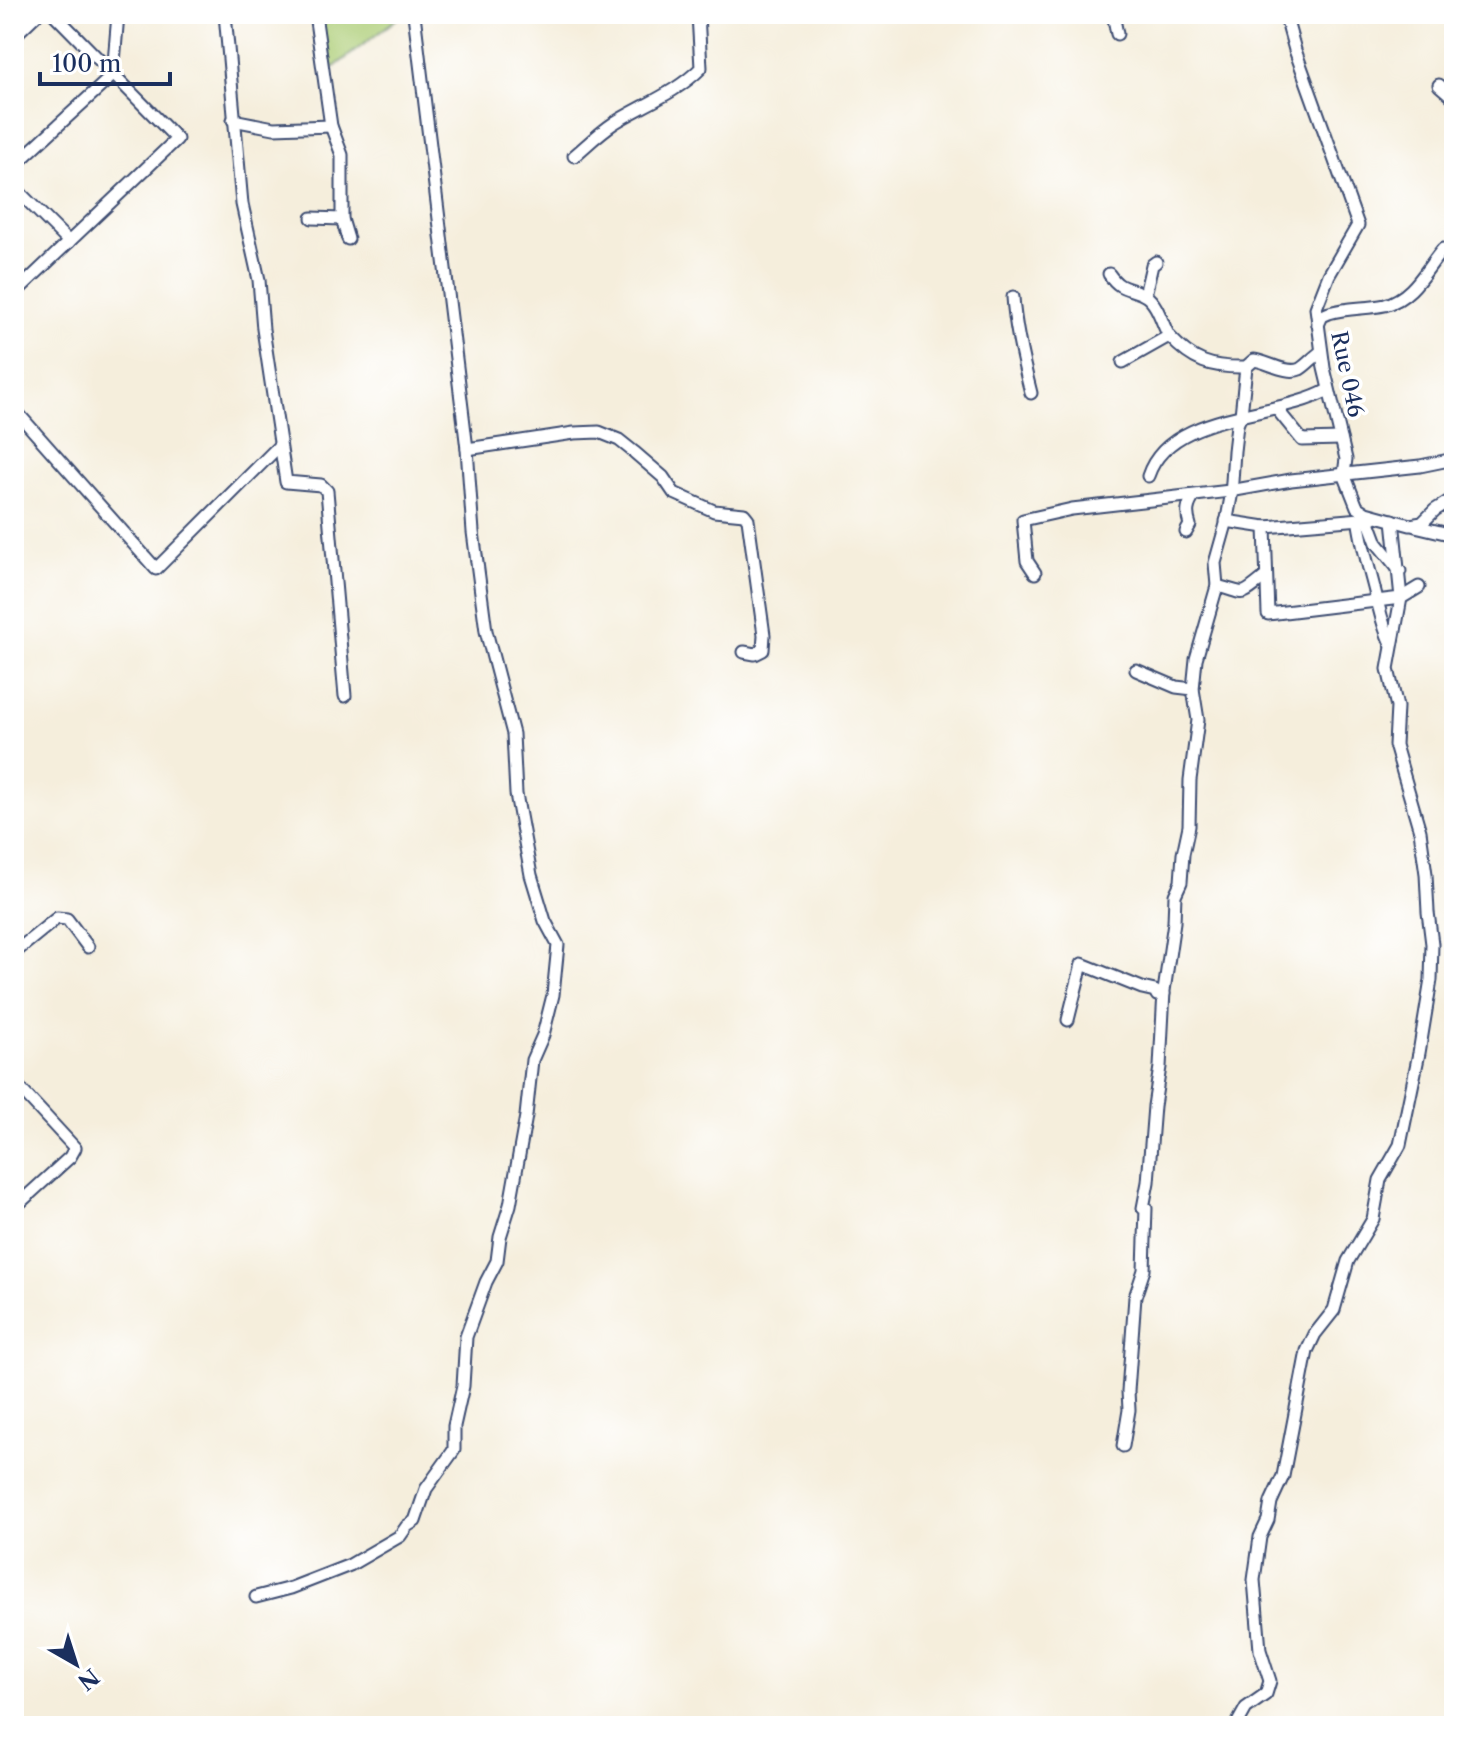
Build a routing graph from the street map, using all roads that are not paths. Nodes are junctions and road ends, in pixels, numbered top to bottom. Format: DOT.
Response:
graph roads {
  1 [pos="37,14"];
  2 [pos="54,14"];
  3 [pos="118,14"];
  4 [pos="225,14"];
  5 [pos="315,14"];
  6 [pos="414,14"];
  7 [pos="698,14"];
  8 [pos="1113,14"];
  9 [pos="1285,14"];
  10 [pos="1448,14"];
  11 [pos="1454,18"];
  12 [pos="1117,34"];
  13 [pos="14,36"];
  14 [pos="113,75"];
  15 [pos="1439,85"];
  16 [pos="1454,98"];
  17 [pos="233,120"];
  18 [pos="331,126"];
  19 [pos="574,156"];
  20 [pos="14,166"];
  21 [pos="14,187"];
  22 [pos="312,218"];
  23 [pos="342,219"];
  24 [pos="348,239"];
  25 [pos="69,242"];
  26 [pos="1443,249"];
  27 [pos="1156,262"];
  28 [pos="1109,274"];
  29 [pos="14,294"];
  30 [pos="1145,295"];
  31 [pos="1013,297"];
  32 [pos="1317,325"];
  33 [pos="1169,336"];
  34 [pos="1321,352"];
  35 [pos="1123,362"];
  36 [pos="1246,367"];
  37 [pos="1328,390"];
  38 [pos="1031,393"];
  39 [pos="1276,408"];
  40 [pos="14,409"];
  41 [pos="1241,415"];
  42 [pos="1341,439"];
  43 [pos="279,446"];
  44 [pos="467,449"];
  45 [pos="1454,459"];
  46 [pos="1344,474"];
  47 [pos="1148,476"];
  48 [pos="1230,491"];
  49 [pos="1194,496"];
  50 [pos="1454,498"];
  51 [pos="1365,519"];
  52 [pos="1388,519"];
  53 [pos="1454,519"];
  54 [pos="1226,521"];
  55 [pos="1410,525"];
  56 [pos="1265,527"];
  57 [pos="1186,532"];
  58 [pos="1400,571"];
  59 [pos="1035,573"];
  60 [pos="1265,577"];
  61 [pos="1217,586"];
  62 [pos="1419,587"];
  63 [pos="1401,598"];
  64 [pos="1378,601"];
  65 [pos="1391,644"];
  66 [pos="744,652"];
  67 [pos="1136,670"];
  68 [pos="1193,689"];
  69 [pos="345,696"];
  70 [pos="88,947"];
  71 [pos="14,953"];
  72 [pos="1164,994"];
  73 [pos="1068,1020"];
  74 [pos="14,1082"];
  75 [pos="14,1208"];
  76 [pos="1123,1446"];
  77 [pos="256,1597"];
  78 [pos="1236,1726"];
  1 -- 13 [label="street"];
  2 -- 14 [label="street"];
  3 -- 14 [label="street"];
  4 -- 17 [label="street"];
  5 -- 18 [label="street"];
  6 -- 44 [label="street"];
  7 -- 19 [label="street"];
  8 -- 12 [label="street"];
  9 -- 32 [label="street, Rue 046"];
  10 -- 11 [label="street"];
  14 -- 20 [label="street"];
  14 -- 25 [label="street"];
  15 -- 16 [label="street"];
  17 -- 18 [label="street"];
  17 -- 43 [label="street"];
  18 -- 23 [label="street"];
  21 -- 25 [label="street"];
  22 -- 23 [label="street"];
  23 -- 24 [label="street"];
  25 -- 29 [label="street"];
  26 -- 32 [label="street"];
  27 -- 30 [label="street"];
  28 -- 30 [label="street"];
  30 -- 33 [label="street"];
  31 -- 38 [label="street"];
  32 -- 34 [label="street, Rue 046"];
  33 -- 35 [label="street"];
  33 -- 36 [label="street"];
  34 -- 36 [label="street"];
  34 -- 37 [label="street, Rue 046"];
  36 -- 41 [label="street"];
  37 -- 39 [label="street"];
  37 -- 42 [label="street, Rue 046"];
  39 -- 41 [label="street"];
  39 -- 42 [label="street"];
  40 -- 43 [label="street"];
  41 -- 47 [label="street"];
  41 -- 48 [label="street"];
  42 -- 46 [label="street, Rue 046"];
  43 -- 69 [label="street"];
  44 -- 66 [label="street"];
  44 -- 77 [label="street"];
  45 -- 46 [label="street"];
  46 -- 48 [label="street"];
  46 -- 52 [label="street, Rue 046"];
  48 -- 49 [label="street"];
  48 -- 54 [label="street"];
  49 -- 57 [label="street"];
  49 -- 59 [label="street"];
  50 -- 55 [label="street"];
  51 -- 52 [label="street"];
  51 -- 56 [label="street"];
  51 -- 58 [label="street"];
  51 -- 64 [label="street"];
  52 -- 55 [label="street, Rue 046"];
  52 -- 58 [label="street"];
  53 -- 55 [label="street, Rue 046"];
  54 -- 56 [label="street"];
  54 -- 61 [label="street"];
  56 -- 60 [label="street"];
  58 -- 63 [label="street"];
  60 -- 61 [label="street"];
  60 -- 64 [label="street"];
  61 -- 68 [label="street"];
  62 -- 63 [label="street"];
  63 -- 64 [label="street"];
  63 -- 65 [label="street"];
  64 -- 65 [label="street"];
  65 -- 78 [label="street"];
  67 -- 68 [label="street"];
  68 -- 72 [label="street"];
  70 -- 71 [label="street"];
  72 -- 73 [label="street"];
  72 -- 76 [label="street"];
  74 -- 75 [label="street"];
}
